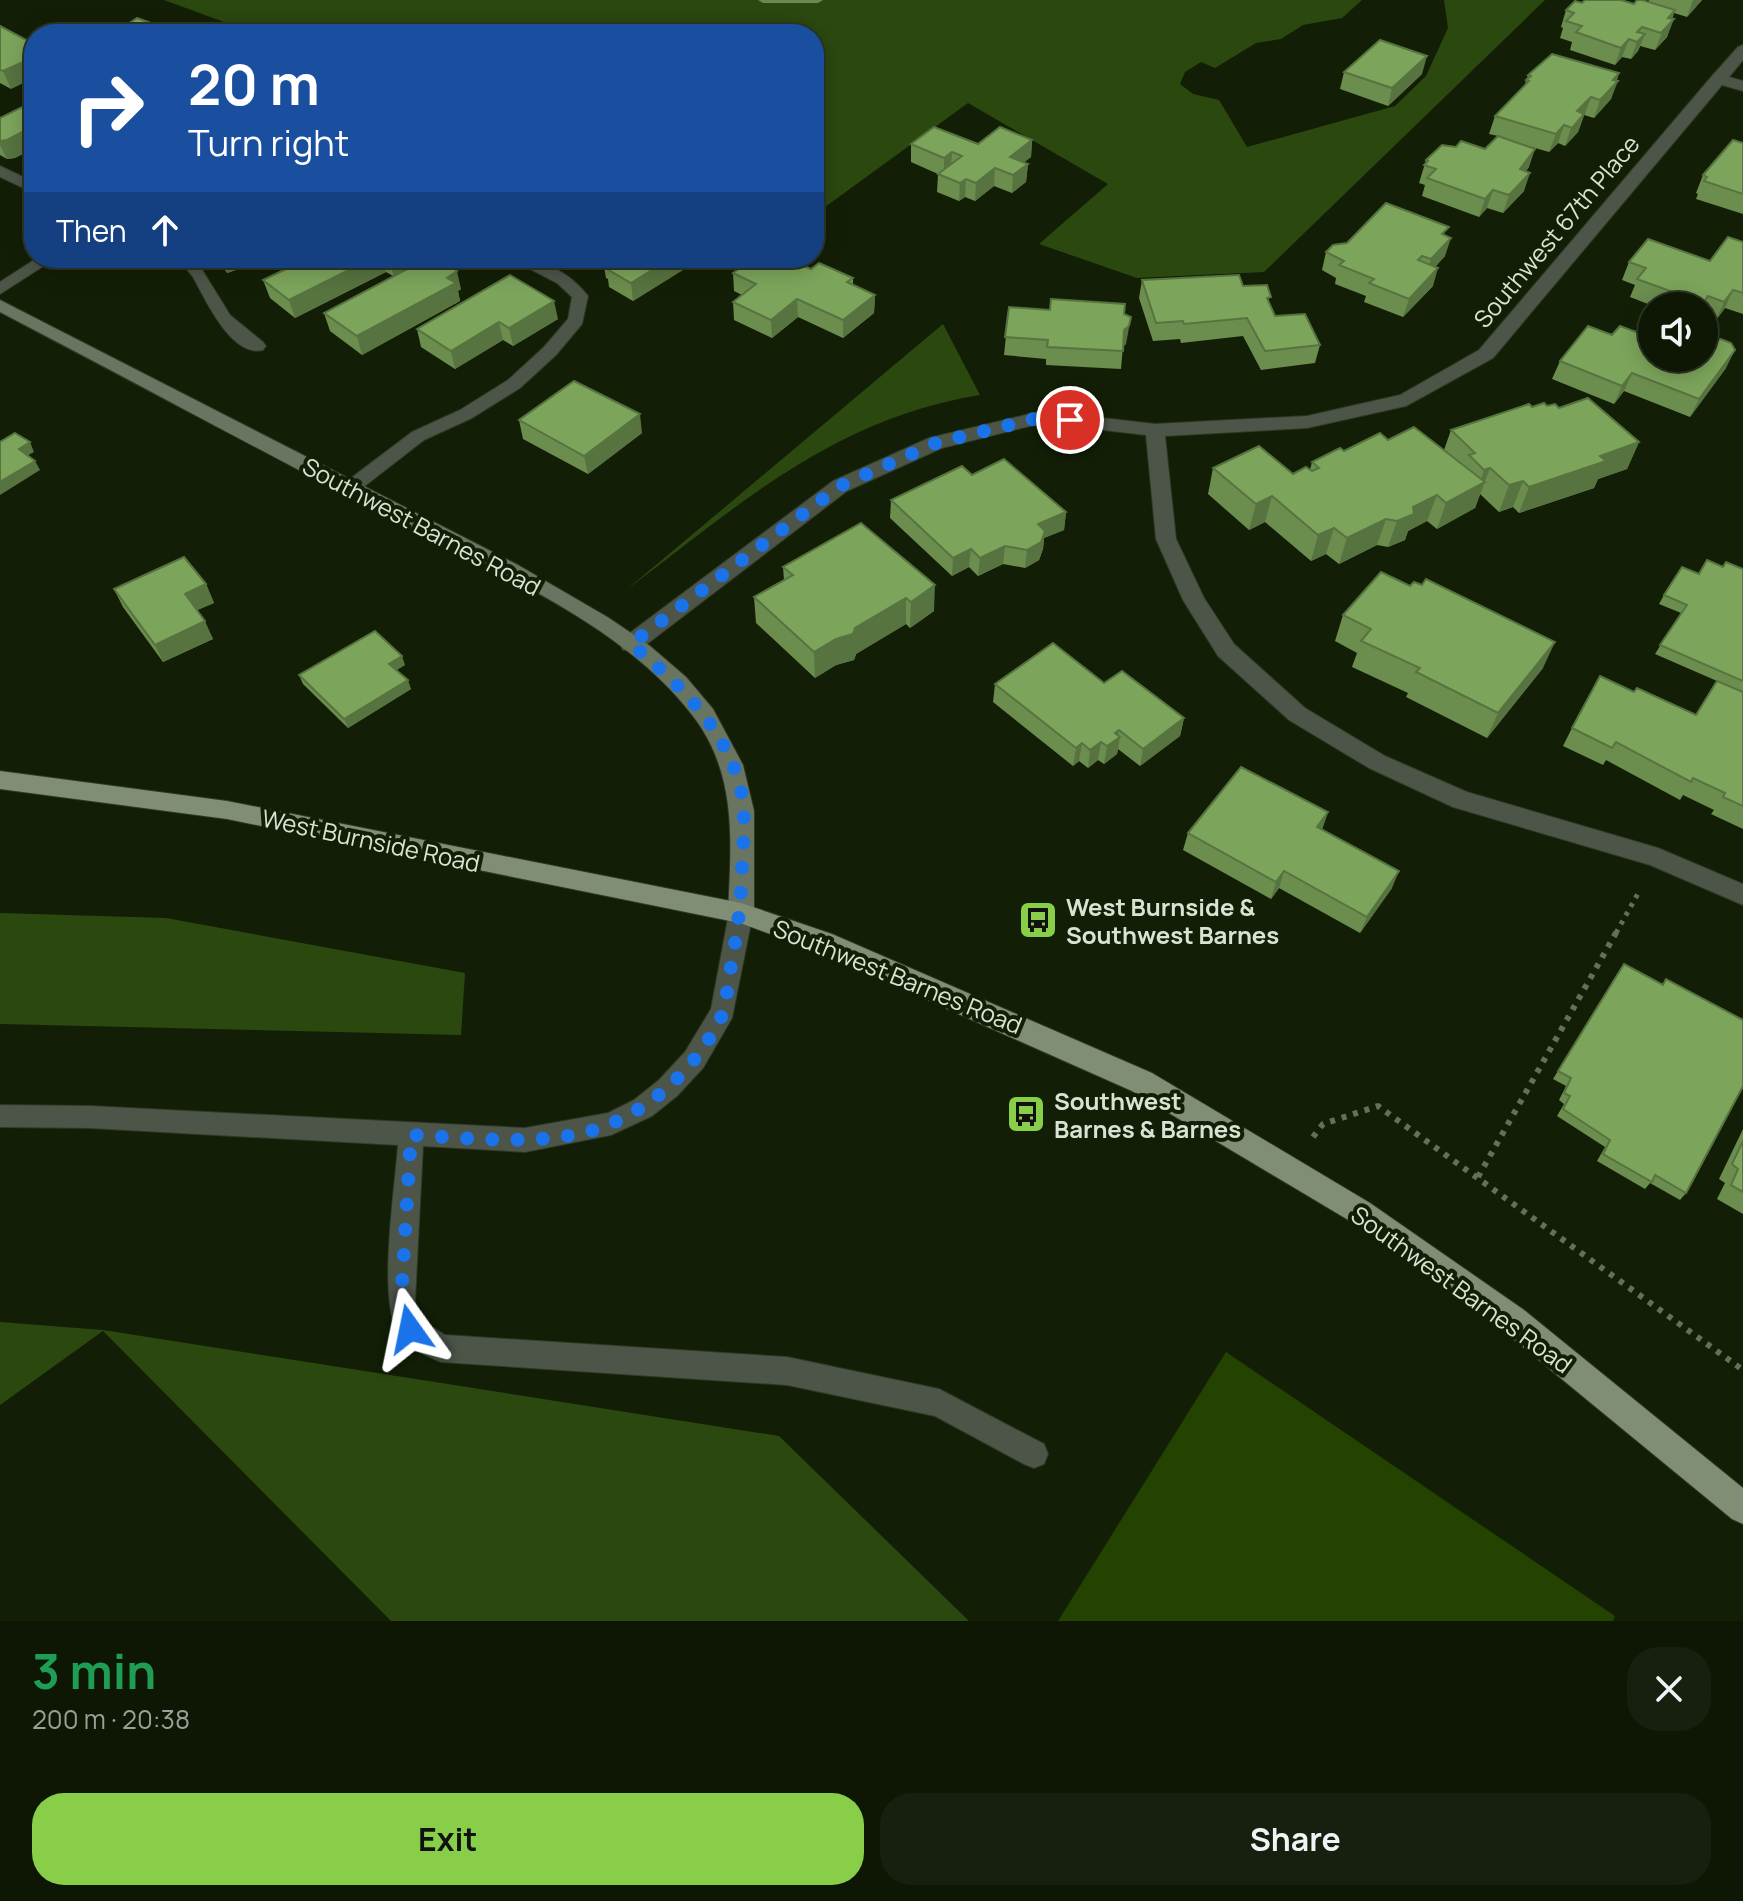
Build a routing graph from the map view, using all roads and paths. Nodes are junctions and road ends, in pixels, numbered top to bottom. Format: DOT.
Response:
graph roads {
  1 [pos="1743,50"];
  2 [pos="1718,79"];
  3 [pos="1743,86"];
  4 [pos="0,171"];
  5 [pos="24,183"];
  6 [pos="33,268"];
  7 [pos="196,268"];
  8 [pos="539,268"];
  9 [pos="0,289"];
  10 [pos="0,305"];
  11 [pos="257,346"];
  12 [pos="1155,430"];
  13 [pos="350,488"];
  14 [pos="631,644"];
  15 [pos="0,780"];
  16 [pos="1658,858"];
  17 [pos="1743,895"];
  18 [pos="741,913"];
  19 [pos="0,1116"];
  20 [pos="411,1135"];
  21 [pos="1287,1169"];
  22 [pos="1478,1177"];
  23 [pos="1743,1370"];
  24 [pos="1034,1454"];
  25 [pos="1743,1508"];
  1 -- 2 [label="street, Southwest 67th Place"];
  2 -- 3 [label="street"];
  2 -- 12 [label="street, Southwest 67th Place"];
  4 -- 5 [label="lane"];
  6 -- 9 [label="lane"];
  7 -- 11 [label="lane"];
  8 -- 13 [label="lane"];
  10 -- 13 [label="street, Southwest Barnes Road"];
  12 -- 14 [label="street, Southwest 67th Place"];
  12 -- 16 [label="street"];
  13 -- 14 [label="street, Southwest Barnes Road"];
  14 -- 18 [label="street, Southwest Barnes Road"];
  15 -- 18 [label="main road, West Burnside Road"];
  16 -- 17 [label="street"];
  16 -- 22 [label="path"];
  18 -- 20 [label="lane"];
  18 -- 21 [label="main road, Southwest Barnes Road"];
  19 -- 20 [label="lane"];
  20 -- 24 [label="lane"];
  21 -- 22 [label="path"];
  21 -- 25 [label="main road, Southwest Barnes Road"];
  22 -- 23 [label="path"];
}
